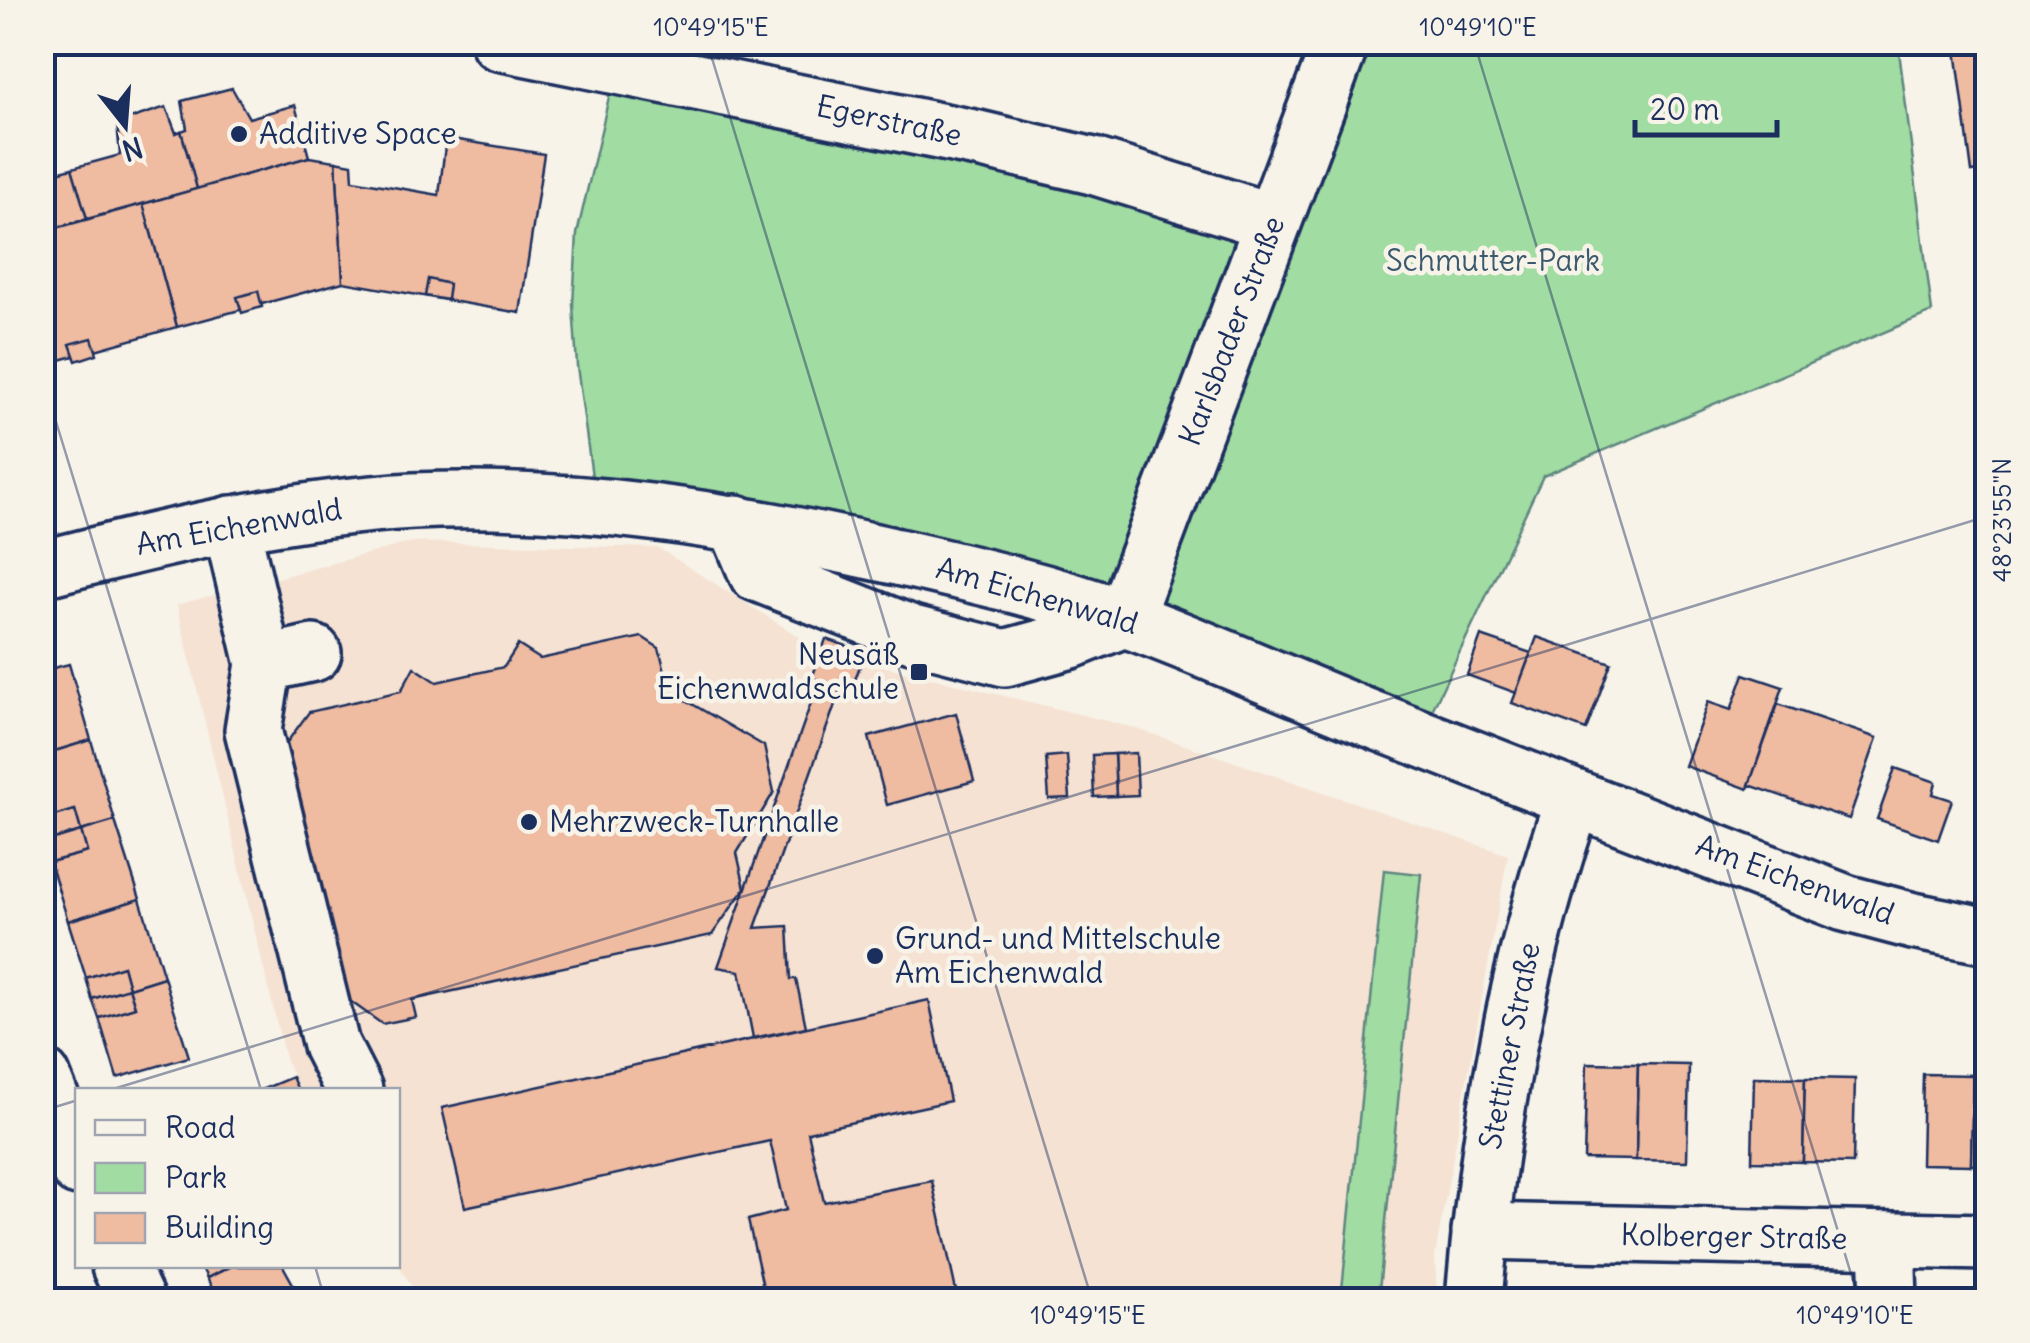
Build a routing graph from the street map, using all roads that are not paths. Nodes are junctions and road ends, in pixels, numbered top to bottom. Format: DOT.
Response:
graph roads {
  1 [pos="499,42"];
  2 [pos="1341,42"];
  3 [pos="1273,222"];
  4 [pos="736,523"];
  5 [pos="231,524"];
  6 [pos="42,569"];
  7 [pos="1124,619"];
  8 [pos="1574,798"];
  9 [pos="1988,936"];
  10 [pos="42,1078"];
  11 [pos="353,1088"];
  12 [pos="75,1160"];
  13 [pos="1480,1231"];
  14 [pos="1887,1240"];
  15 [pos="1988,1242"];
  16 [pos="121,1268"];
  17 [pos="136,1300"];
  18 [pos="1474,1300"];
  19 [pos="1890,1300"];
  1 -- 3 [label="street, Egerstraße"];
  2 -- 3 [label="street, Karlsbader Straße"];
  3 -- 7 [label="street, Karlsbader Straße"];
  4 -- 5 [label="street, Am Eichenwald"];
  4 -- 7 [label="street, Am Eichenwald"];
  4 -- 7 [label="street"];
  5 -- 6 [label="street, Am Eichenwald"];
  5 -- 11 [label="street"];
  7 -- 8 [label="street, Am Eichenwald"];
  8 -- 9 [label="street, Am Eichenwald"];
  8 -- 13 [label="street, Stettiner Straße"];
  10 -- 12 [label="street"];
  13 -- 14 [label="street, Kolberger Straße"];
  13 -- 18 [label="street, Stettiner Straße"];
  14 -- 15 [label="street, Kolberger Straße"];
  14 -- 19 [label="street"];
  16 -- 17 [label="street"];
}
